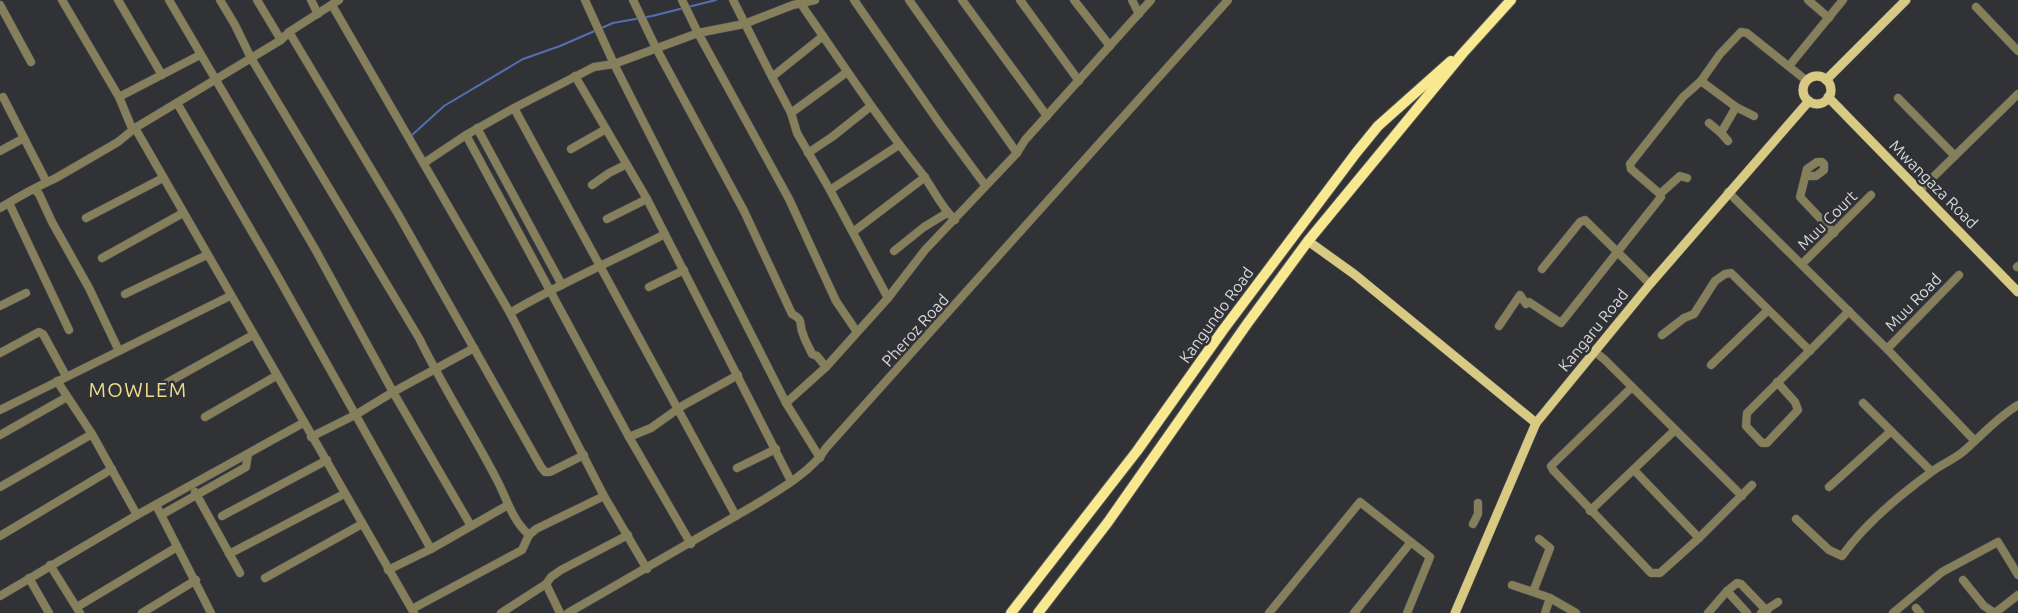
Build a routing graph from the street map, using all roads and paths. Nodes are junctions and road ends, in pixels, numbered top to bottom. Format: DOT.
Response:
graph roads {
  1 [pos="118,0"];
  2 [pos="169,0"];
  3 [pos="220,0"];
  4 [pos="257,0"];
  5 [pos="311,0"];
  6 [pos="585,0"];
  7 [pos="633,0"];
  8 [pos="733,0"];
  9 [pos="777,0"];
  10 [pos="815,0"];
  11 [pos="854,0"];
  12 [pos="909,0"];
  13 [pos="962,0"];
  14 [pos="1020,0"];
  15 [pos="1074,0"];
  16 [pos="1132,0"];
  17 [pos="1151,0"];
  18 [pos="1228,0"];
  19 [pos="1511,0"];
  20 [pos="1808,0"];
  21 [pos="1843,0"];
  22 [pos="1906,0"];
  23 [pos="64,1"];
  24 [pos="683,1"];
  25 [pos="335,2"];
  26 [pos="801,4"];
  27 [pos="0,5"];
  28 [pos="1976,7"];
  29 [pos="781,10"];
  30 [pos="318,14"];
  31 [pos="1139,14"];
  32 [pos="1829,18"];
  33 [pos="744,24"];
  34 [pos="289,32"];
  35 [pos="698,33"];
  36 [pos="823,36"];
  37 [pos="280,40"];
  38 [pos="1110,46"];
  39 [pos="656,48"];
  40 [pos="2018,51"];
  41 [pos="1463,52"];
  42 [pos="200,55"];
  43 [pos="251,58"];
  44 [pos="31,62"];
  45 [pos="614,64"];
  46 [pos="1789,66"];
  47 [pos="847,72"];
  48 [pos="162,75"];
  49 [pos="575,75"];
  50 [pos="772,77"];
  51 [pos="215,80"];
  52 [pos="1826,80"];
  53 [pos="1079,81"];
  54 [pos="1701,81"];
  55 [pos="1807,81"];
  56 [pos="1,96"];
  57 [pos="119,97"];
  58 [pos="1828,97"];
  59 [pos="2017,97"];
  60 [pos="1898,98"];
  61 [pos="1809,101"];
  62 [pos="177,103"];
  63 [pos="871,106"];
  64 [pos="1736,107"];
  65 [pos="514,108"];
  66 [pos="791,113"];
  67 [pos="1047,116"];
  68 [pos="1754,116"];
  69 [pos="1709,123"];
  70 [pos="135,128"];
  71 [pos="477,128"];
  72 [pos="606,129"];
  73 [pos="1721,133"];
  74 [pos="466,135"];
  75 [pos="24,138"];
  76 [pos="1728,141"];
  77 [pos="899,145"];
  78 [pos="571,148"];
  79 [pos="0,151"];
  80 [pos="808,153"];
  81 [pos="1017,153"];
  82 [pos="1955,156"];
  83 [pos="424,163"];
  84 [pos="625,165"];
  85 [pos="1806,176"];
  86 [pos="924,177"];
  87 [pos="163,178"];
  88 [pos="1687,178"];
  89 [pos="46,181"];
  90 [pos="592,185"];
  91 [pos="985,185"];
  92 [pos="35,190"];
  93 [pos="830,190"];
  94 [pos="1919,191"];
  95 [pos="1728,192"];
  96 [pos="1660,194"];
  97 [pos="1871,195"];
  98 [pos="647,199"];
  99 [pos="9,203"];
  100 [pos="0,208"];
  101 [pos="183,213"];
  102 [pos="947,213"];
  103 [pos="86,218"];
  104 [pos="607,219"];
  105 [pos="955,220"];
  106 [pos="853,232"];
  107 [pos="1834,233"];
  108 [pos="665,234"];
  109 [pos="1308,241"];
  110 [pos="894,251"];
  111 [pos="1616,252"];
  112 [pos="207,255"];
  113 [pos="102,258"];
  114 [pos="1802,264"];
  115 [pos="600,267"];
  116 [pos="1542,269"];
  117 [pos="684,270"];
  118 [pos="1959,275"];
  119 [pos="1650,284"];
  120 [pos="562,285"];
  121 [pos="649,287"];
  122 [pos="550,289"];
  123 [pos="2018,292"];
  124 [pos="26,293"];
  125 [pos="125,294"];
  126 [pos="230,296"];
  127 [pos="888,298"];
  128 [pos="0,306"];
  129 [pos="1768,310"];
  130 [pos="1849,311"];
  131 [pos="510,313"];
  132 [pos="1499,326"];
  133 [pos="69,330"];
  134 [pos="857,332"];
  135 [pos="253,335"];
  136 [pos="1662,335"];
  137 [pos="474,348"];
  138 [pos="1887,349"];
  139 [pos="119,351"];
  140 [pos="1810,351"];
  141 [pos="1595,352"];
  142 [pos="0,353"];
  143 [pos="1711,364"];
  144 [pos="826,367"];
  145 [pos="435,370"];
  146 [pos="738,375"];
  147 [pos="66,376"];
  148 [pos="276,376"];
  149 [pos="57,381"];
  150 [pos="1777,382"];
  151 [pos="164,384"];
  152 [pos="1632,387"];
  153 [pos="393,392"];
  154 [pos="67,397"];
  155 [pos="1863,403"];
  156 [pos="786,404"];
  157 [pos="2018,405"];
  158 [pos="679,409"];
  159 [pos="0,410"];
  160 [pos="357,414"];
  161 [pos="205,417"];
  162 [pos="303,423"];
  163 [pos="1536,423"];
  164 [pos="1675,430"];
  165 [pos="1890,432"];
  166 [pos="92,434"];
  167 [pos="0,435"];
  168 [pos="311,437"];
  169 [pos="629,437"];
  170 [pos="1974,440"];
  171 [pos="776,449"];
  172 [pos="248,454"];
  173 [pos="584,455"];
  174 [pos="820,458"];
  175 [pos="327,460"];
  176 [pos="737,468"];
  177 [pos="112,469"];
  178 [pos="1634,470"];
  179 [pos="1931,471"];
  180 [pos="792,481"];
  181 [pos="192,485"];
  182 [pos="1752,485"];
  183 [pos="0,487"];
  184 [pos="1829,487"];
  185 [pos="344,494"];
  186 [pos="196,495"];
  187 [pos="604,496"];
  188 [pos="1742,496"];
  189 [pos="1478,503"];
  190 [pos="156,505"];
  191 [pos="508,505"];
  192 [pos="1590,511"];
  193 [pos="136,515"];
  194 [pos="161,515"];
  195 [pos="222,516"];
  196 [pos="736,516"];
  197 [pos="1796,519"];
  198 [pos="362,524"];
  199 [pos="1473,524"];
  200 [pos="471,525"];
  201 [pos="529,535"];
  202 [pos="628,535"];
  203 [pos="0,536"];
  204 [pos="1699,538"];
  205 [pos="1539,539"];
  206 [pos="1411,542"];
  207 [pos="691,544"];
  208 [pos="177,547"];
  209 [pos="431,549"];
  210 [pos="229,554"];
  211 [pos="50,565"];
  212 [pos="647,569"];
  213 [pos="388,570"];
  214 [pos="240,573"];
  215 [pos="2018,575"];
  216 [pos="29,578"];
  217 [pos="265,578"];
  218 [pos="196,580"];
  219 [pos="1963,580"];
  220 [pos="546,584"];
  221 [pos="1512,585"];
  222 [pos="1727,591"];
  223 [pos="1533,592"];
  224 [pos="2018,594"];
  225 [pos="0,596"];
  226 [pos="1550,598"];
  227 [pos="1778,602"];
  228 [pos="79,610"];
  229 [pos="413,611"];
  230 [pos="1764,612"];
  231 [pos="49,613"];
  232 [pos="142,613"];
  233 [pos="211,613"];
  234 [pos="501,613"];
  235 [pos="561,613"];
  236 [pos="568,613"];
  237 [pos="1011,613"];
  238 [pos="1038,613"];
  239 [pos="1269,613"];
  240 [pos="1354,613"];
  241 [pos="1407,613"];
  242 [pos="1455,613"];
  243 [pos="1545,613"];
  244 [pos="1576,613"];
  245 [pos="1708,613"];
  246 [pos="1747,613"];
  247 [pos="1893,613"];
  248 [pos="1995,613"];
  1 -- 48 [label="street"];
  2 -- 42 [label="street"];
  3 -- 43 [label="street"];
  4 -- 37 [label="street"];
  5 -- 30 [label="street"];
  6 -- 45 [label="street"];
  7 -- 39 [label="street"];
  8 -- 33 [label="street"];
  9 -- 29 [label="street"];
  10 -- 26 [label="street"];
  11 -- 91 [label="street"];
  12 -- 81 [label="street"];
  13 -- 67 [label="street"];
  14 -- 53 [label="street"];
  15 -- 38 [label="street"];
  16 -- 31 [label="street"];
  17 -- 31 [label="street"];
  18 -- 174 [label="street, Pheroz Road"];
  19 -- 41 [label="highway, Kangundo Road"];
  20 -- 32 [label="street"];
  21 -- 32 [label="street"];
  22 -- 52 [label="main road"];
  23 -- 57 [label="street"];
  24 -- 35 [label="street"];
  25 -- 30 [label="street"];
  25 -- 83 [label="street"];
  26 -- 29 [label="street"];
  26 -- 36 [label="street"];
  27 -- 44 [label="street"];
  28 -- 40 [label="street"];
  29 -- 33 [label="street"];
  30 -- 34 [label="street"];
  31 -- 38 [label="street"];
  32 -- 46 [label="street"];
  33 -- 35 [label="street"];
  33 -- 50 [label="street"];
  34 -- 37 [label="street"];
  34 -- 137 [label="street"];
  35 -- 39 [label="street"];
  35 -- 134 [label="street"];
  36 -- 47 [label="street"];
  36 -- 50 [label="street"];
  37 -- 43 [label="street"];
  38 -- 53 [label="street"];
  39 -- 45 [label="street"];
  39 -- 144 [label="street"];
  41 -- 109 [label="highway, Kangundo Road"];
  41 -- 237 [label="highway, Kangundo Road"];
  42 -- 48 [label="street"];
  42 -- 51 [label="street"];
  43 -- 51 [label="street"];
  43 -- 145 [label="street"];
  45 -- 49 [label="street"];
  45 -- 156 [label="street"];
  46 -- 54 [label="street"];
  46 -- 55 [label="street"];
  47 -- 63 [label="street"];
  47 -- 66 [label="street"];
  48 -- 57 [label="street"];
  49 -- 65 [label="street"];
  49 -- 72 [label="street"];
  50 -- 66 [label="street"];
  51 -- 62 [label="street"];
  51 -- 153 [label="street"];
  52 -- 55 [label="main road"];
  52 -- 58 [label="main road"];
  53 -- 67 [label="street"];
  54 -- 64 [label="street"];
  54 -- 96 [label="street"];
  55 -- 61 [label="main road"];
  56 -- 75 [label="street"];
  57 -- 70 [label="street"];
  58 -- 61 [label="main road"];
  58 -- 94 [label="main road, Mwangaza Road"];
  59 -- 82 [label="street"];
  60 -- 82 [label="street"];
  61 -- 95 [label="main road, Kangaru Road"];
  62 -- 70 [label="street"];
  62 -- 160 [label="street"];
  63 -- 77 [label="street"];
  63 -- 80 [label="street"];
  64 -- 68 [label="street"];
  64 -- 73 [label="street"];
  65 -- 71 [label="street"];
  65 -- 115 [label="street"];
  66 -- 80 [label="street"];
  67 -- 81 [label="street"];
  69 -- 73 [label="street"];
  70 -- 87 [label="street"];
  70 -- 89 [label="street"];
  71 -- 74 [label="street"];
  71 -- 120 [label="street"];
  72 -- 78 [label="street"];
  72 -- 84 [label="street"];
  73 -- 76 [label="street"];
  74 -- 83 [label="street"];
  74 -- 122 [label="street"];
  75 -- 79 [label="street"];
  75 -- 89 [label="street"];
  77 -- 86 [label="street"];
  77 -- 93 [label="street"];
  80 -- 93 [label="street"];
  81 -- 91 [label="street"];
  82 -- 94 [label="street"];
  83 -- 131 [label="street"];
  84 -- 90 [label="street"];
  84 -- 98 [label="street"];
  85 -- 107 [label="street"];
  86 -- 102 [label="street"];
  86 -- 106 [label="street"];
  87 -- 101 [label="street"];
  87 -- 103 [label="street"];
  88 -- 96 [label="street"];
  89 -- 92 [label="street"];
  91 -- 105 [label="street"];
  92 -- 99 [label="street"];
  92 -- 139 [label="street"];
  93 -- 106 [label="street"];
  94 -- 123 [label="main road, Mwangaza Road"];
  95 -- 114 [label="street"];
  95 -- 119 [label="main road, Kangaru Road"];
  96 -- 111 [label="street"];
  97 -- 107 [label="street, Muu Court"];
  98 -- 104 [label="street"];
  98 -- 108 [label="street"];
  99 -- 100 [label="street"];
  99 -- 133 [label="street"];
  101 -- 112 [label="street"];
  101 -- 113 [label="street"];
  102 -- 105 [label="street"];
  102 -- 110 [label="street"];
  105 -- 127 [label="street"];
  106 -- 127 [label="street"];
  107 -- 114 [label="street, Muu Court"];
  108 -- 115 [label="street"];
  108 -- 117 [label="street"];
  109 -- 163 [label="main road"];
  109 -- 238 [label="highway, Kangundo Road"];
  111 -- 116 [label="street"];
  111 -- 119 [label="street"];
  111 -- 132 [label="street"];
  112 -- 125 [label="street"];
  112 -- 126 [label="street"];
  114 -- 130 [label="street"];
  115 -- 120 [label="street"];
  115 -- 158 [label="street"];
  117 -- 121 [label="street"];
  117 -- 146 [label="street"];
  118 -- 138 [label="street, Muu Road"];
  119 -- 141 [label="main road, Kangaru Road"];
  120 -- 122 [label="street"];
  122 -- 131 [label="street"];
  122 -- 169 [label="street"];
  124 -- 128 [label="street"];
  126 -- 135 [label="street"];
  126 -- 139 [label="street"];
  127 -- 134 [label="street"];
  129 -- 136 [label="street"];
  129 -- 140 [label="street"];
  129 -- 143 [label="street"];
  130 -- 138 [label="street"];
  130 -- 140 [label="street"];
  131 -- 173 [label="street"];
  134 -- 144 [label="street"];
  135 -- 148 [label="street"];
  135 -- 151 [label="street"];
  137 -- 145 [label="street"];
  137 -- 173 [label="street"];
  138 -- 170 [label="street"];
  139 -- 147 [label="street"];
  140 -- 150 [label="street"];
  141 -- 152 [label="street"];
  141 -- 163 [label="main road, Kangaru Road"];
  142 -- 147 [label="street"];
  144 -- 156 [label="street"];
  145 -- 153 [label="street"];
  145 -- 191 [label="street"];
  146 -- 158 [label="street"];
  146 -- 171 [label="street"];
  147 -- 149 [label="street"];
  148 -- 161 [label="street"];
  148 -- 162 [label="street"];
  149 -- 154 [label="street"];
  149 -- 159 [label="street"];
  150 -- 150 [label="street"];
  152 -- 164 [label="street"];
  152 -- 192 [label="street"];
  153 -- 160 [label="street"];
  153 -- 200 [label="street"];
  154 -- 166 [label="street"];
  154 -- 167 [label="street"];
  155 -- 165 [label="street"];
  156 -- 174 [label="street"];
  157 -- 170 [label="street"];
  158 -- 169 [label="street"];
  158 -- 196 [label="street"];
  160 -- 168 [label="street"];
  160 -- 209 [label="street"];
  162 -- 168 [label="street"];
  162 -- 172 [label="street"];
  163 -- 242 [label="main road, Kangaru Road"];
  164 -- 178 [label="street"];
  164 -- 188 [label="street"];
  165 -- 179 [label="street"];
  165 -- 184 [label="street"];
  166 -- 177 [label="street"];
  166 -- 183 [label="street"];
  168 -- 175 [label="street"];
  169 -- 207 [label="street"];
  170 -- 179 [label="street"];
  171 -- 176 [label="street"];
  171 -- 180 [label="street"];
  172 -- 181 [label="street"];
  172 -- 186 [label="street"];
  173 -- 187 [label="street"];
  174 -- 180 [label="street, Pheroz Road"];
  175 -- 185 [label="street"];
  175 -- 195 [label="street"];
  177 -- 193 [label="street"];
  177 -- 203 [label="street"];
  178 -- 192 [label="street"];
  178 -- 204 [label="street"];
  179 -- 197 [label="street"];
  180 -- 196 [label="street, Pheroz Road"];
  181 -- 186 [label="street"];
  181 -- 190 [label="street"];
  182 -- 188 [label="street"];
  185 -- 198 [label="street"];
  185 -- 210 [label="street"];
  186 -- 194 [label="street"];
  186 -- 210 [label="street"];
  187 -- 201 [label="street"];
  187 -- 202 [label="street"];
  188 -- 204 [label="street"];
  189 -- 199 [label="street"];
  190 -- 193 [label="street"];
  190 -- 194 [label="street"];
  191 -- 200 [label="street"];
  191 -- 201 [label="street"];
  192 -- 204 [label="street"];
  193 -- 211 [label="street"];
  194 -- 208 [label="street"];
  196 -- 207 [label="street, Pheroz Road"];
  198 -- 213 [label="street"];
  198 -- 217 [label="street"];
  200 -- 209 [label="street"];
  201 -- 229 [label="street"];
  202 -- 212 [label="street"];
  202 -- 220 [label="street"];
  205 -- 223 [label="street"];
  206 -- 239 [label="street"];
  206 -- 240 [label="street"];
  206 -- 241 [label="street"];
  207 -- 212 [label="street, Pheroz Road"];
  208 -- 218 [label="street"];
  208 -- 228 [label="street"];
  209 -- 213 [label="street"];
  210 -- 214 [label="street"];
  211 -- 216 [label="street"];
  211 -- 228 [label="street"];
  212 -- 236 [label="street, Pheroz Road"];
  213 -- 229 [label="street"];
  215 -- 247 [label="street"];
  216 -- 225 [label="street"];
  216 -- 231 [label="street"];
  218 -- 232 [label="street"];
  218 -- 233 [label="street"];
  219 -- 248 [label="street"];
  220 -- 234 [label="street"];
  220 -- 235 [label="street"];
  221 -- 223 [label="street"];
  222 -- 230 [label="street"];
  222 -- 245 [label="street"];
  222 -- 246 [label="street"];
  223 -- 226 [label="street"];
  224 -- 248 [label="street"];
  226 -- 243 [label="street"];
  226 -- 244 [label="street"];
  227 -- 230 [label="street"];
}
